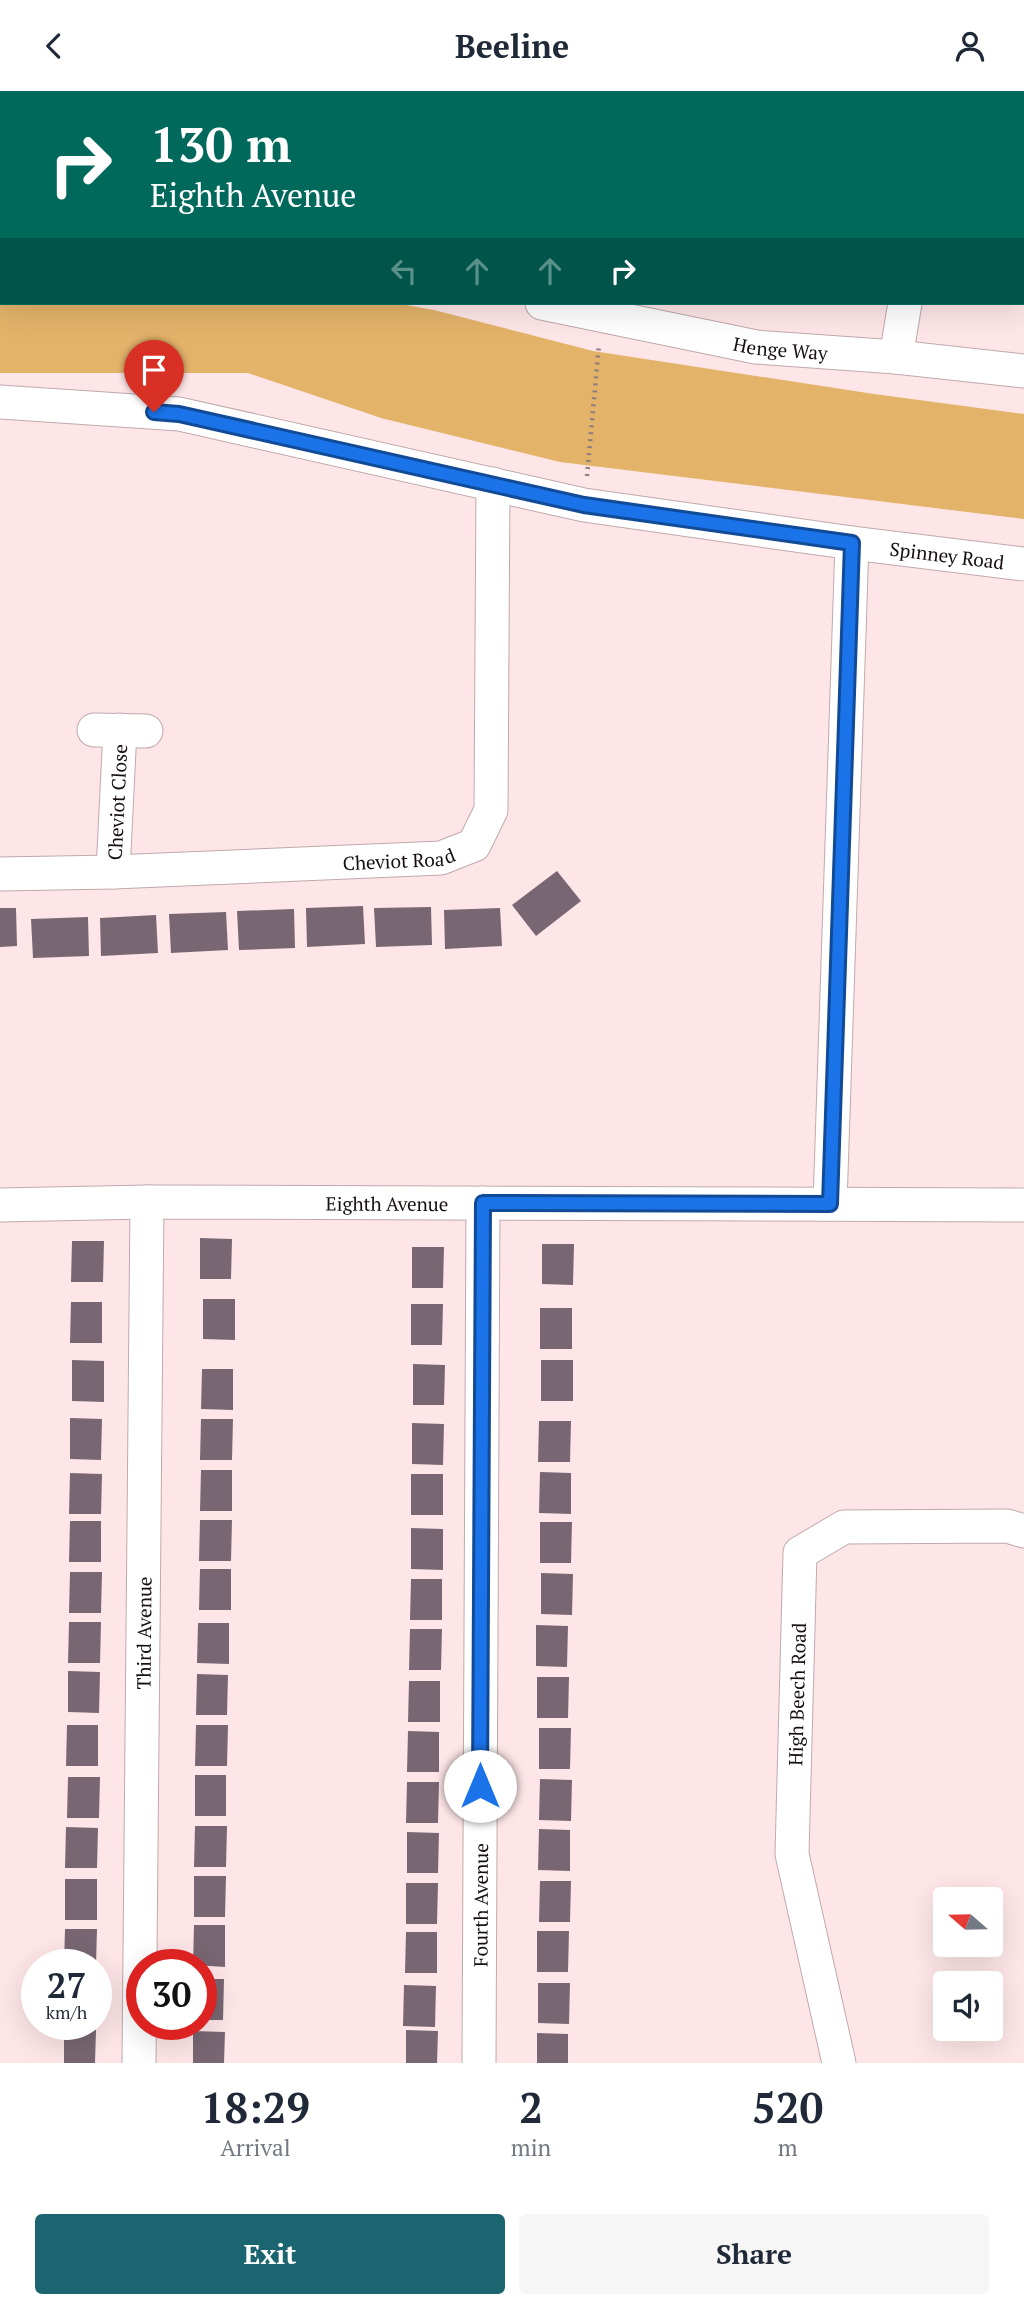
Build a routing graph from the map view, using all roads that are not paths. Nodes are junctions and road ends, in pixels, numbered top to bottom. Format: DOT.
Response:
graph roads {
  1 [pos="559,305"];
  2 [pos="905,305"];
  3 [pos="602,310"];
  4 [pos="896,356"];
  5 [pos="1024,371"];
  6 [pos="0,402"];
  7 [pos="493,484"];
  8 [pos="852,543"];
  9 [pos="1024,564"];
  10 [pos="120,731"];
  11 [pos="113,872"];
  12 [pos="0,874"];
  13 [pos="147,1202"];
  14 [pos="483,1203"];
  15 [pos="830,1204"];
  16 [pos="0,1205"];
  17 [pos="1024,1205"];
  18 [pos="1024,1531"];
  19 [pos="139,2063"];
  20 [pos="479,2063"];
  21 [pos="839,2063"];
  1 -- 3 [label="street, Henge Way"];
  2 -- 4 [label="street"];
  3 -- 4 [label="street, Henge Way"];
  4 -- 5 [label="street, Henge Way"];
  6 -- 7 [label="street, Spinney Road"];
  7 -- 8 [label="street, Spinney Road"];
  7 -- 11 [label="street, Cheviot Road"];
  8 -- 9 [label="street, Spinney Road"];
  8 -- 15 [label="street"];
  10 -- 11 [label="street, Cheviot Close"];
  11 -- 12 [label="street, Cheviot Road"];
  13 -- 14 [label="street, Eighth Avenue"];
  13 -- 16 [label="street, Eighth Avenue"];
  13 -- 19 [label="street, Third Avenue"];
  14 -- 15 [label="street, Eighth Avenue"];
  14 -- 20 [label="street, Fourth Avenue"];
  15 -- 17 [label="street, Eighth Avenue"];
  18 -- 21 [label="street, High Beech Road"];
}
